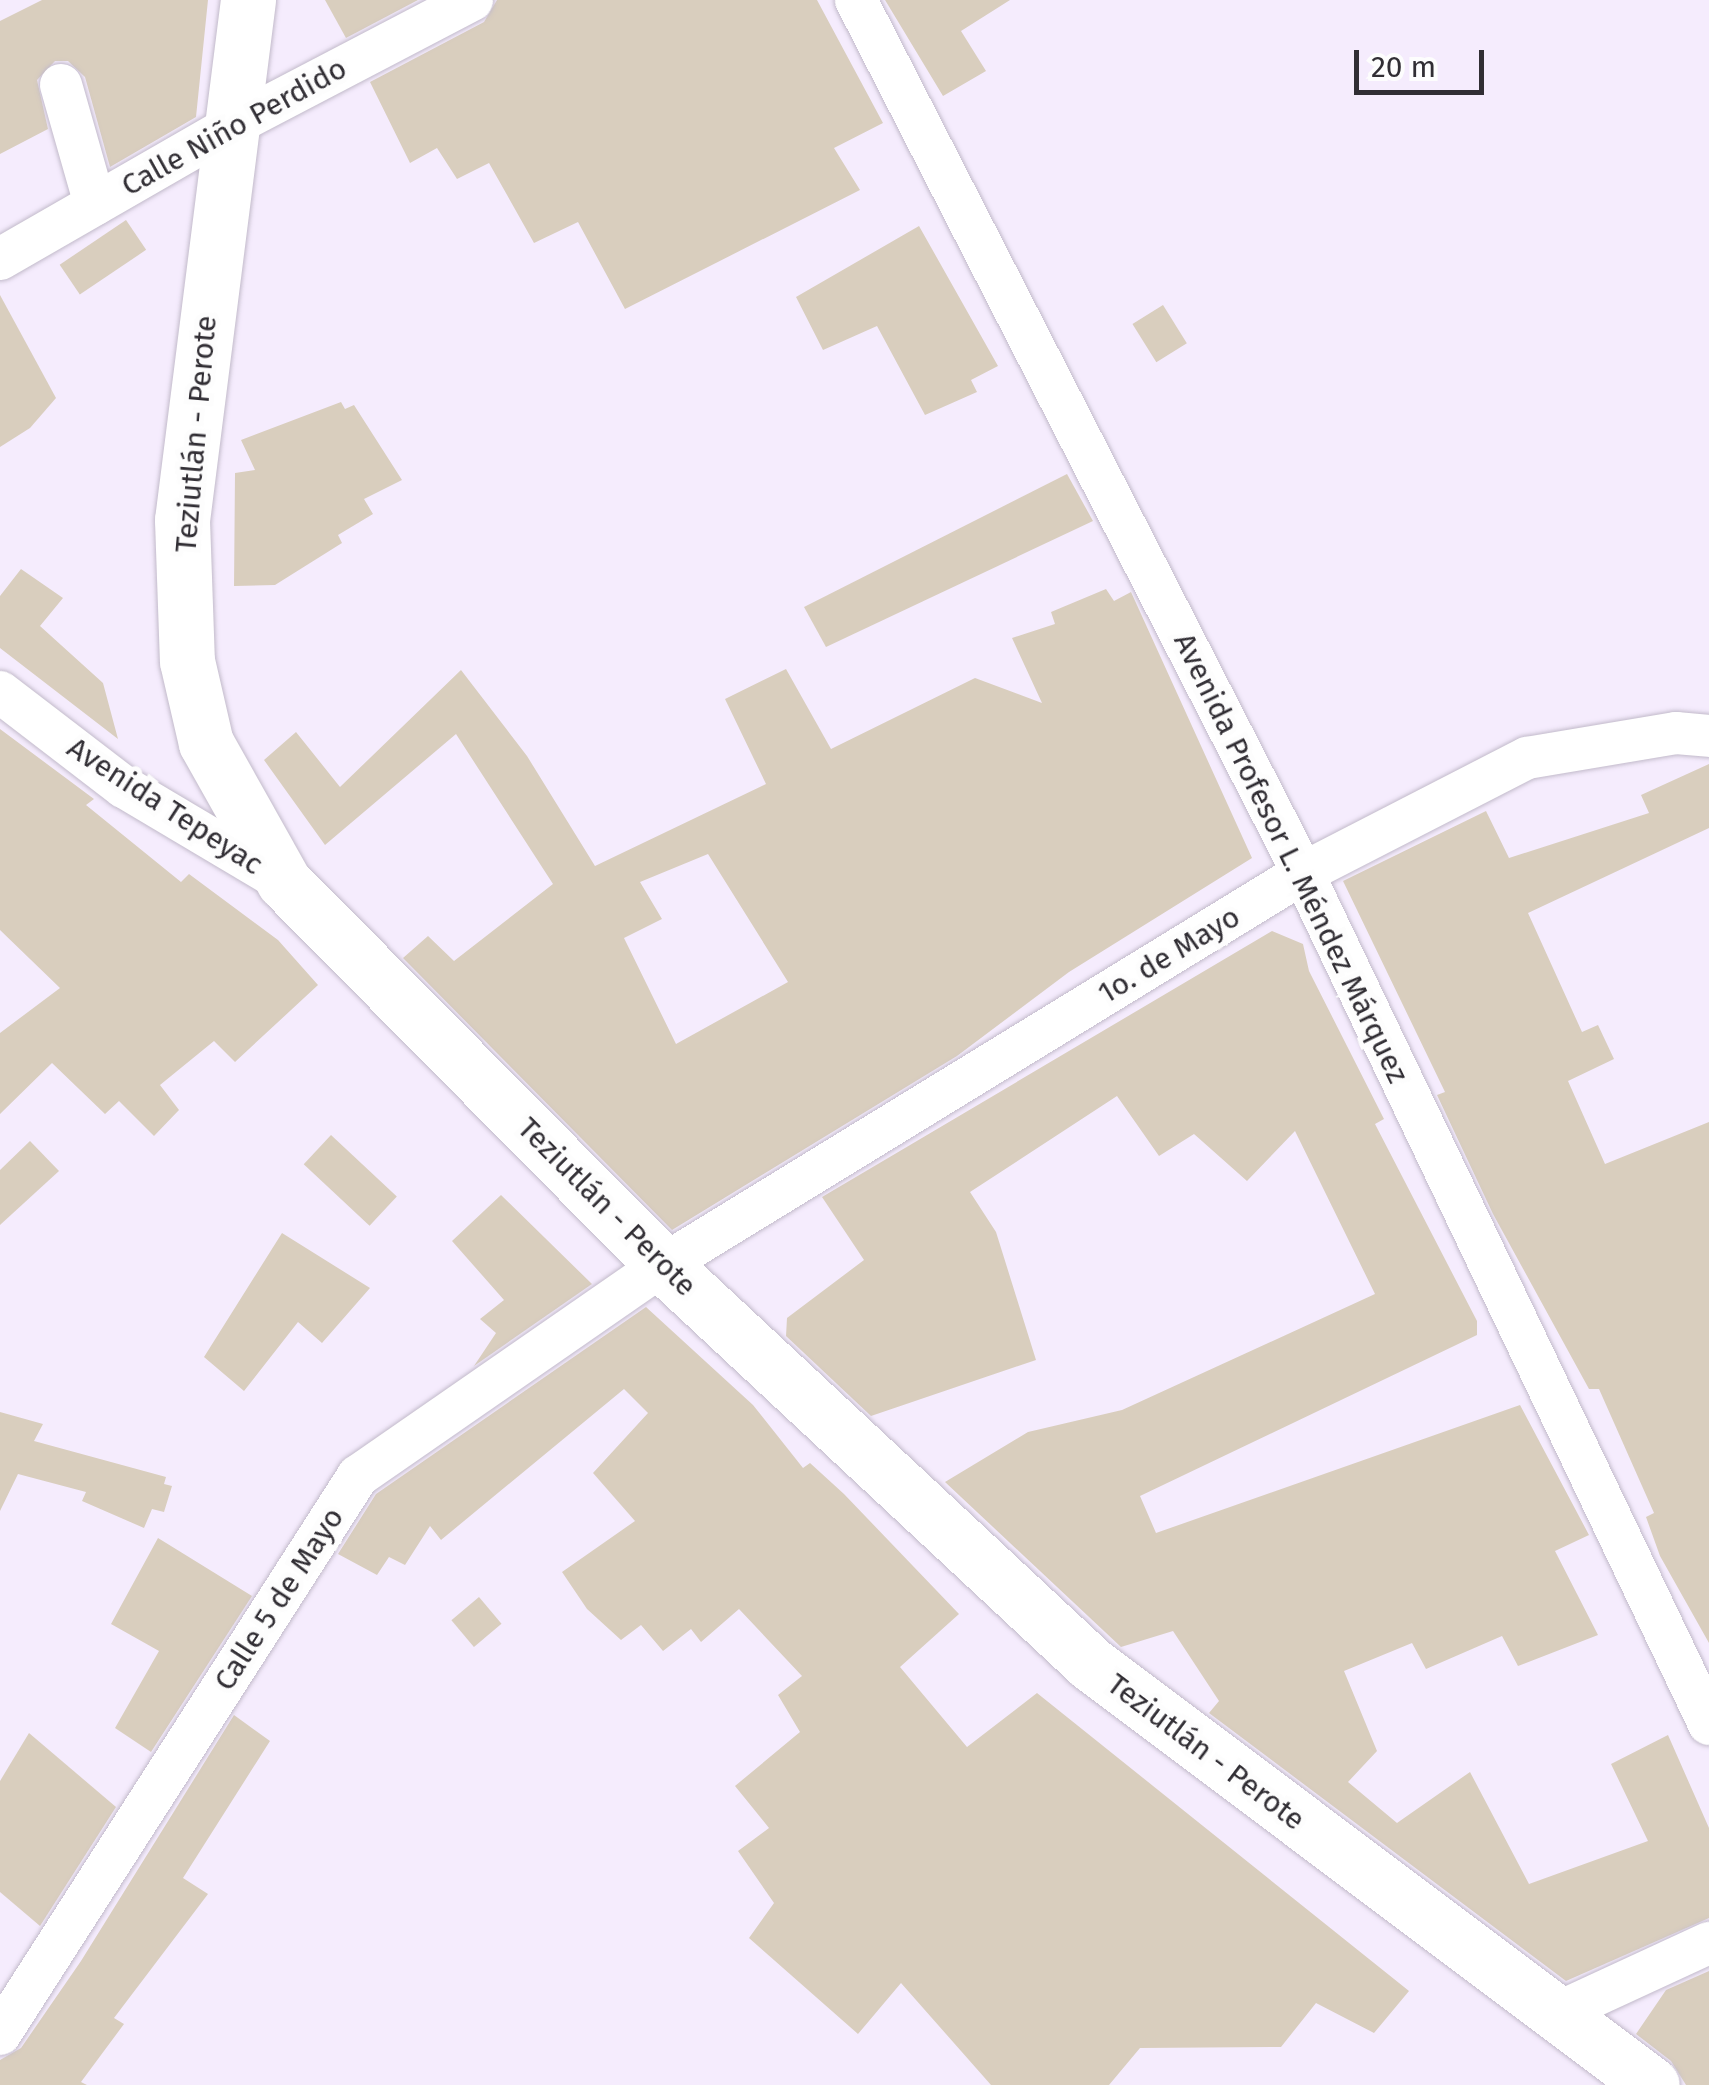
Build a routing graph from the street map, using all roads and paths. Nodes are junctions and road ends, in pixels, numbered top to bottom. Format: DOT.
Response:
graph roads {
  1 [pos="248,0"];
  2 [pos="472,0"];
  3 [pos="856,0"];
  4 [pos="61,85"];
  5 [pos="230,126"];
  6 [pos="94,204"];
  7 [pos="0,258"];
  8 [pos="0,692"];
  9 [pos="1709,736"];
  10 [pos="1302,873"];
  11 [pos="284,882"];
  12 [pos="662,1265"];
  13 [pos="1709,1724"];
  14 [pos="1709,1942"];
  15 [pos="1554,2015"];
  16 [pos="0,2034"];
  17 [pos="1652,2085"];
  1 -- 5 [label="main road, Teziutlán - Perote"];
  2 -- 5 [label="street, Calle Niño Perdido"];
  3 -- 10 [label="street, Avenida Profesor L. Méndez Márquez"];
  4 -- 6 [label="street"];
  5 -- 6 [label="street, Calle Niño Perdido"];
  5 -- 11 [label="main road, Teziutlán - Perote"];
  6 -- 7 [label="street, Calle Niño Perdido"];
  8 -- 11 [label="street, Avenida Tepeyac"];
  9 -- 10 [label="street, 1o. de Mayo"];
  10 -- 12 [label="street, 1o. de Mayo"];
  10 -- 13 [label="street, Avenida Profesor L. Méndez Márquez"];
  11 -- 12 [label="main road, Teziutlán - Perote"];
  12 -- 15 [label="main road, Teziutlán - Perote"];
  12 -- 16 [label="street, Calle 5 de Mayo"];
  14 -- 15 [label="street"];
  15 -- 17 [label="main road, Teziutlán - Perote"];
}
